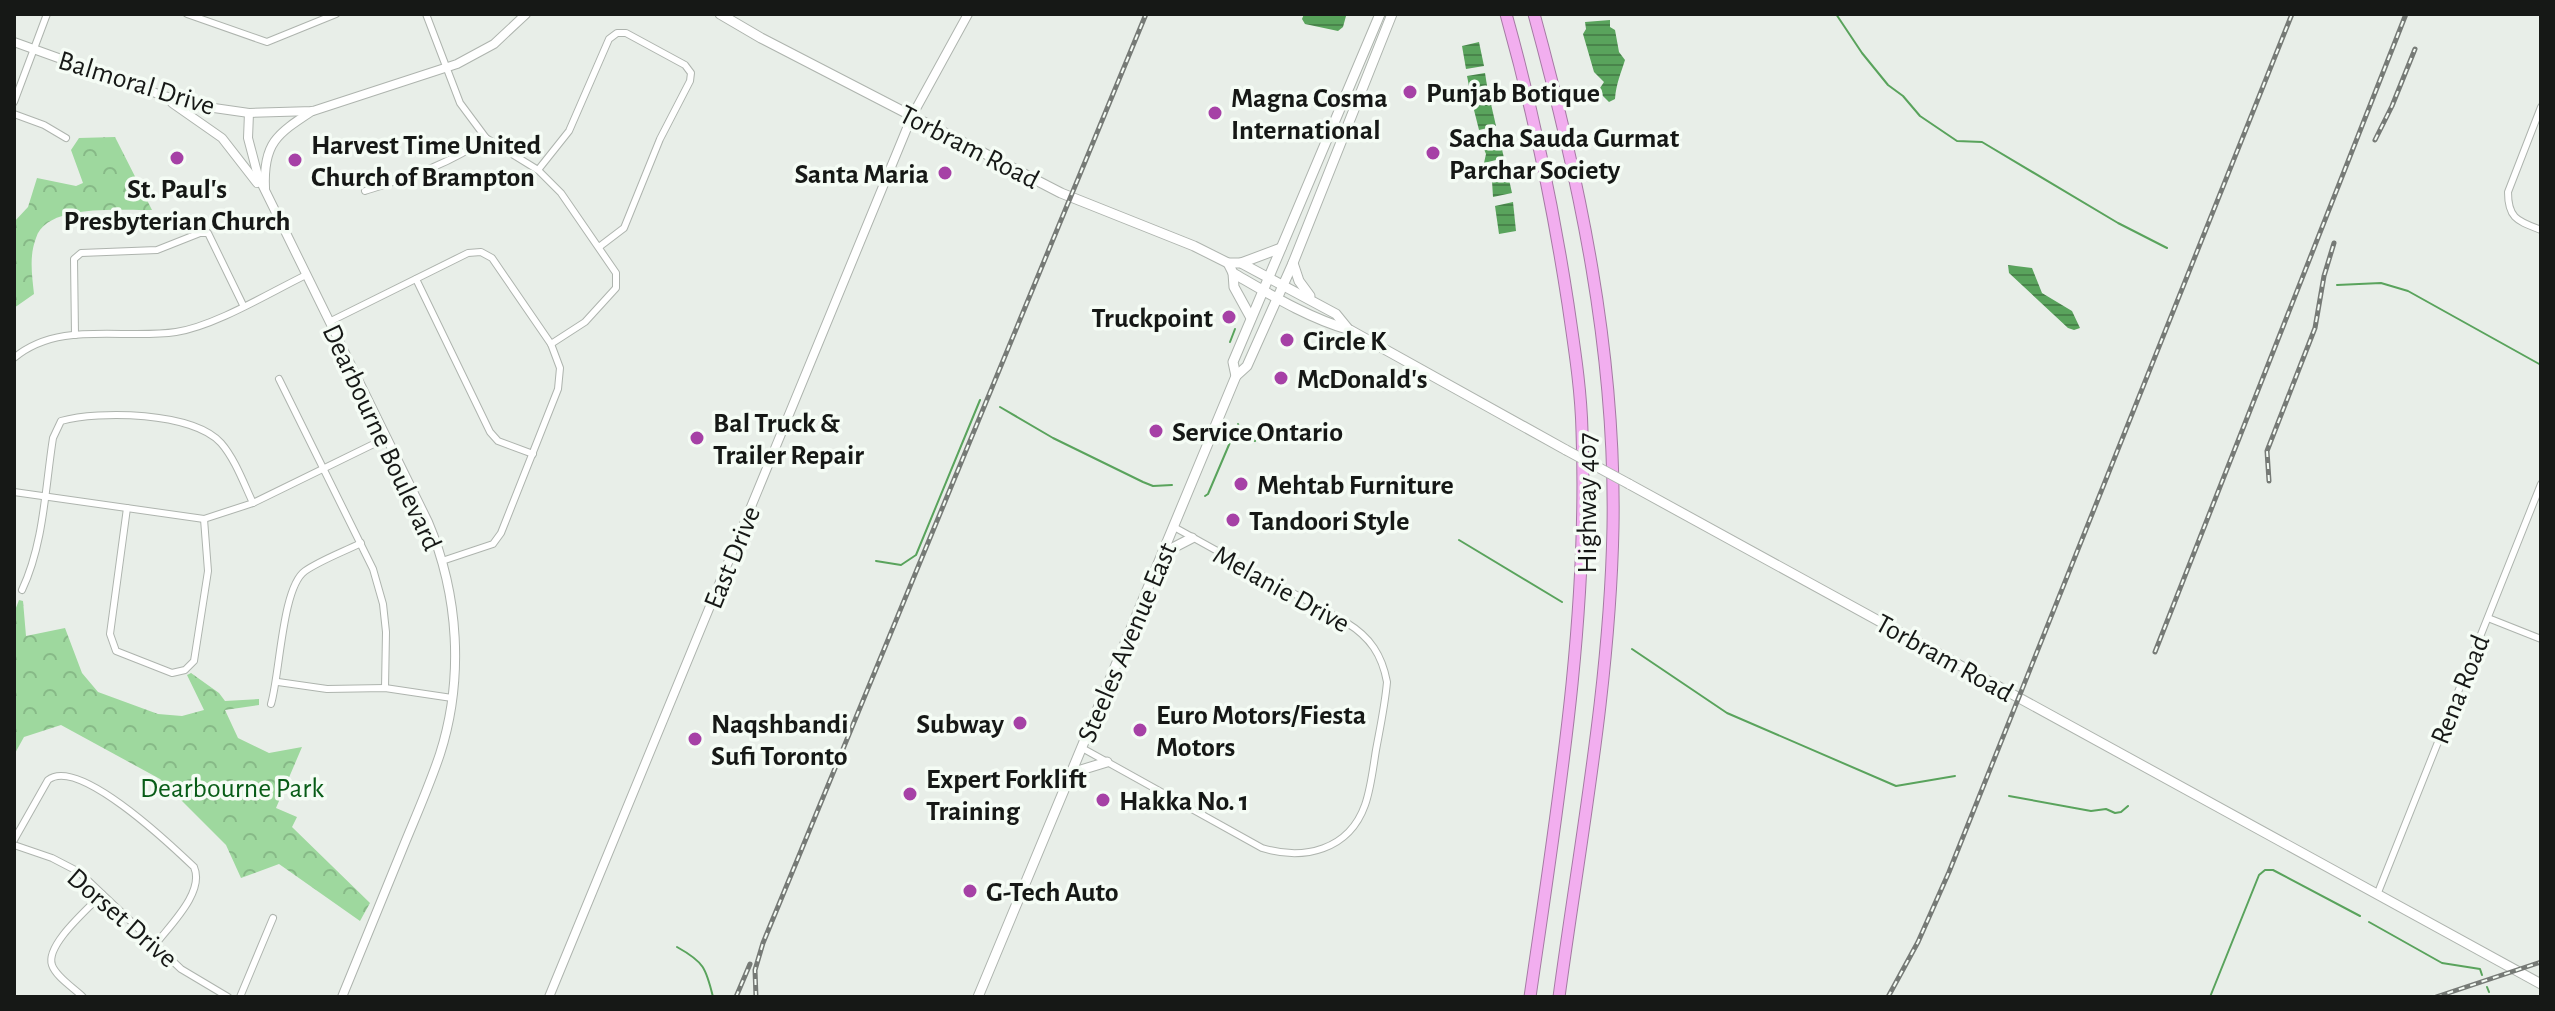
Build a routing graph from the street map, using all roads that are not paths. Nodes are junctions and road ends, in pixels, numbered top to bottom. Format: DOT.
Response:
graph roads {
  1 [pos="47,14"];
  2 [pos="187,14"];
  3 [pos="336,14"];
  4 [pos="426,14"];
  5 [pos="526,14"];
  6 [pos="720,14"];
  7 [pos="968,14"];
  8 [pos="1380,14"];
  9 [pos="1392,14"];
  10 [pos="1506,14"];
  11 [pos="1534,14"];
  12 [pos="14,42"];
  13 [pos="34,50"];
  14 [pos="445,69"];
  15 [pos="161,95"];
  16 [pos="14,102"];
  17 [pos="2541,107"];
  18 [pos="313,111"];
  19 [pos="249,113"];
  20 [pos="14,114"];
  21 [pos="912,116"];
  22 [pos="66,138"];
  23 [pos="486,138"];
  24 [pos="538,170"];
  25 [pos="365,191"];
  26 [pos="265,193"];
  27 [pos="2541,230"];
  28 [pos="599,247"];
  29 [pos="1281,248"];
  30 [pos="1228,263"];
  31 [pos="1241,263"];
  32 [pos="1293,263"];
  33 [pos="1233,273"];
  34 [pos="306,275"];
  35 [pos="1268,278"];
  36 [pos="416,279"];
  37 [pos="1283,285"];
  38 [pos="1263,290"];
  39 [pos="1277,298"];
  40 [pos="1319,304"];
  41 [pos="243,305"];
  42 [pos="1251,318"];
  43 [pos="329,322"];
  44 [pos="1349,330"];
  45 [pos="75,335"];
  46 [pos="551,344"];
  47 [pos="14,358"];
  48 [pos="1236,376"];
  49 [pos="279,379"];
  50 [pos="386,438"];
  51 [pos="533,454"];
  52 [pos="324,467"];
  53 [pos="2541,484"];
  54 [pos="14,492"];
  55 [pos="44,497"];
  56 [pos="253,503"];
  57 [pos="127,508"];
  58 [pos="204,519"];
  59 [pos="1174,527"];
  60 [pos="1192,538"];
  61 [pos="361,543"];
  62 [pos="1163,553"];
  63 [pos="442,561"];
  64 [pos="22,590"];
  65 [pos="2488,618"];
  66 [pos="2541,639"];
  67 [pos="278,682"];
  68 [pos="385,688"];
  69 [pos="452,698"];
  70 [pos="271,704"];
  71 [pos="1082,748"];
  72 [pos="1107,762"];
  73 [pos="1071,773"];
  74 [pos="14,842"];
  75 [pos="102,894"];
  76 [pos="2377,895"];
  77 [pos="273,918"];
  78 [pos="155,945"];
  79 [pos="2541,984"];
  80 [pos="83,997"];
  81 [pos="228,997"];
  82 [pos="240,997"];
  83 [pos="342,997"];
  84 [pos="549,997"];
  85 [pos="978,997"];
  86 [pos="1530,997"];
  87 [pos="1559,997"];
  1 -- 13 [label="street"];
  2 -- 3 [label="street"];
  4 -- 14 [label="street"];
  5 -- 14 [label="street, Balmoral Drive"];
  6 -- 21 [label="main road, Torbram Road"];
  7 -- 21 [label="street, East Drive"];
  8 -- 29 [label="main road, Steeles Avenue East"];
  9 -- 32 [label="main road, Steeles Avenue East"];
  10 -- 86 [label="highway, Highway 407"];
  11 -- 87 [label="highway, Highway 407"];
  12 -- 13 [label="street, Balmoral Drive"];
  13 -- 15 [label="street, Balmoral Drive"];
  13 -- 16 [label="street"];
  14 -- 18 [label="street, Balmoral Drive"];
  14 -- 23 [label="street"];
  15 -- 19 [label="street, Balmoral Drive"];
  15 -- 26 [label="street"];
  17 -- 27 [label="street"];
  18 -- 19 [label="street, Balmoral Drive"];
  18 -- 26 [label="street"];
  19 -- 26 [label="street, Dearbourne Boulevard"];
  20 -- 22 [label="street"];
  21 -- 30 [label="main road, Torbram Road"];
  21 -- 84 [label="street, East Drive"];
  23 -- 24 [label="street"];
  23 -- 25 [label="street"];
  24 -- 28 [label="street"];
  24 -- 28 [label="street"];
  26 -- 34 [label="street, Dearbourne Boulevard"];
  28 -- 46 [label="street"];
  29 -- 31 [label="main road"];
  29 -- 35 [label="main road, Steeles Avenue East"];
  30 -- 31 [label="main road, Torbram Road"];
  30 -- 33 [label="main road"];
  31 -- 35 [label="main road, Torbram Road"];
  32 -- 37 [label="main road, Steeles Avenue East"];
  32 -- 40 [label="main road"];
  33 -- 38 [label="main road, Torbram Road"];
  33 -- 42 [label="main road"];
  34 -- 41 [label="street"];
  34 -- 43 [label="street, Dearbourne Boulevard"];
  35 -- 37 [label="main road, Torbram Road"];
  35 -- 38 [label="main road, Steeles Avenue East"];
  36 -- 43 [label="street"];
  36 -- 46 [label="street"];
  36 -- 51 [label="street"];
  37 -- 39 [label="main road, Steeles Avenue East"];
  37 -- 40 [label="main road, Torbram Road"];
  38 -- 39 [label="main road, Torbram Road"];
  38 -- 42 [label="main road, Steeles Avenue East"];
  39 -- 44 [label="main road, Torbram Road"];
  39 -- 48 [label="main road, Steeles Avenue East"];
  40 -- 44 [label="main road, Torbram Road"];
  41 -- 45 [label="street"];
  41 -- 45 [label="street"];
  42 -- 48 [label="main road, Steeles Avenue East"];
  43 -- 50 [label="street, Dearbourne Boulevard"];
  44 -- 76 [label="main road, Torbram Road, bridge"];
  45 -- 47 [label="street"];
  46 -- 51 [label="street"];
  48 -- 59 [label="main road, Steeles Avenue East"];
  49 -- 52 [label="street"];
  50 -- 52 [label="street"];
  50 -- 63 [label="street, Dearbourne Boulevard"];
  51 -- 63 [label="street"];
  52 -- 56 [label="street"];
  52 -- 61 [label="street"];
  53 -- 65 [label="street, Rena Road"];
  54 -- 55 [label="street"];
  55 -- 56 [label="street"];
  55 -- 57 [label="street"];
  55 -- 64 [label="street"];
  56 -- 58 [label="street"];
  57 -- 58 [label="street"];
  57 -- 58 [label="street"];
  59 -- 60 [label="street, Melanie Drive"];
  59 -- 62 [label="main road, Steeles Avenue East"];
  60 -- 62 [label="main road"];
  60 -- 72 [label="street, Melanie Drive"];
  61 -- 67 [label="street"];
  61 -- 68 [label="street"];
  62 -- 71 [label="main road, Steeles Avenue East"];
  63 -- 69 [label="street, Dearbourne Boulevard"];
  65 -- 66 [label="street"];
  65 -- 76 [label="street, Rena Road"];
  67 -- 68 [label="street"];
  67 -- 70 [label="street"];
  68 -- 69 [label="street"];
  69 -- 83 [label="street, Dearbourne Boulevard"];
  71 -- 72 [label="street, Melanie Drive"];
  71 -- 73 [label="main road, Steeles Avenue East"];
  72 -- 73 [label="main road"];
  73 -- 85 [label="main road, Steeles Avenue East"];
  74 -- 75 [label="street, Dorset Drive"];
  74 -- 78 [label="street"];
  75 -- 78 [label="street, Dorset Drive"];
  75 -- 80 [label="street"];
  76 -- 79 [label="main road, Torbram Road"];
  77 -- 82 [label="street"];
  78 -- 81 [label="street, Dorset Drive"];
}
